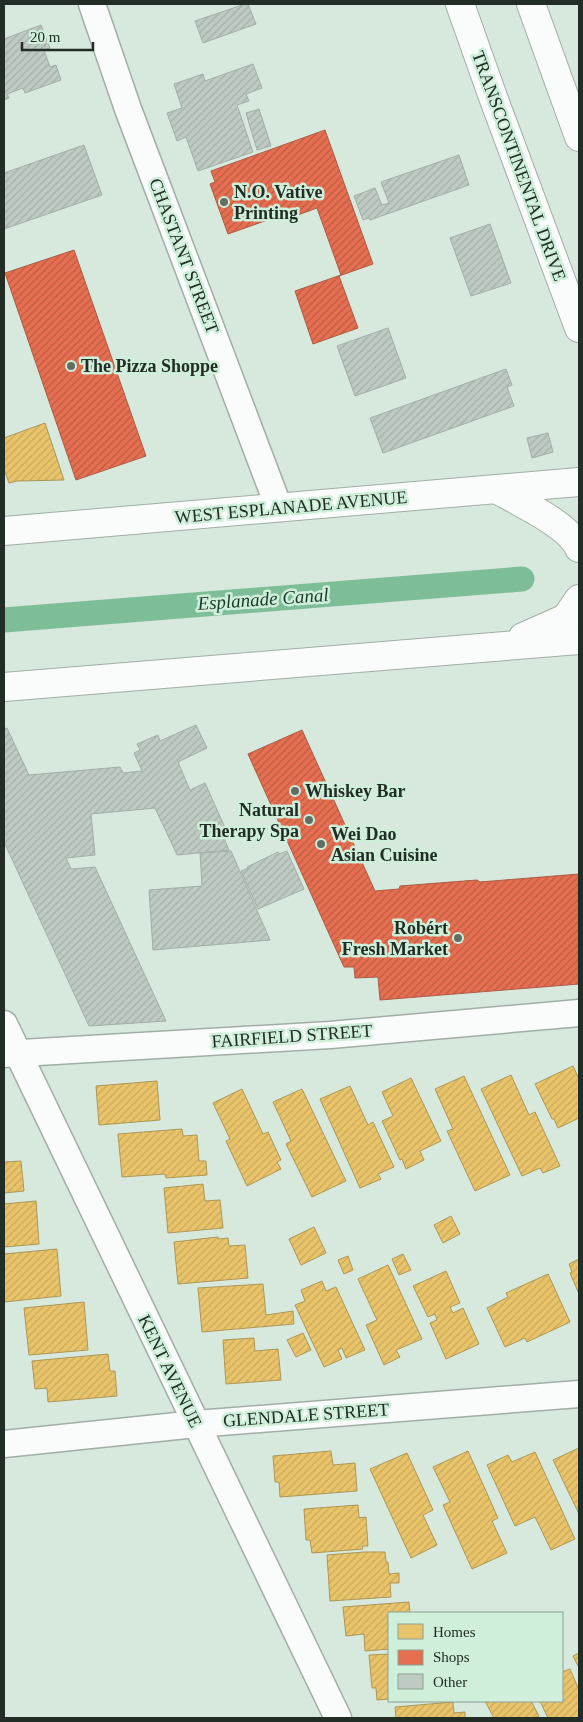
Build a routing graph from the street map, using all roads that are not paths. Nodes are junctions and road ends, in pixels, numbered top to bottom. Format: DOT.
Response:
graph roads {
  1 [pos="92,4"];
  2 [pos="460,4"];
  3 [pos="531,4"];
  4 [pos="579,137"];
  5 [pos="579,328"];
  6 [pos="579,482"];
  7 [pos="496,489"];
  8 [pos="279,508"];
  9 [pos="4,531"];
  10 [pos="579,548"];
  11 [pos="579,598"];
  12 [pos="579,640"];
  13 [pos="501,646"];
  14 [pos="4,687"];
  15 [pos="579,1013"];
  16 [pos="4,1024"];
  17 [pos="11,1053"];
  18 [pos="579,1394"];
  19 [pos="196,1424"];
  20 [pos="4,1444"];
  21 [pos="338,1718"];
  1 -- 8 [label="street, CHASTANT STREET"];
  2 -- 5 [label="main road, TRANSCONTINENTAL DRIVE"];
  3 -- 4 [label="main road"];
  6 -- 7 [label="main road, WEST ESPLANADE AVENUE"];
  7 -- 8 [label="main road, WEST ESPLANADE AVENUE"];
  7 -- 10 [label="main road"];
  8 -- 9 [label="main road, WEST ESPLANADE AVENUE"];
  11 -- 13 [label="main road"];
  12 -- 13 [label="main road"];
  13 -- 14 [label="main road"];
  15 -- 17 [label="street, FAIRFIELD STREET"];
  16 -- 17 [label="street, KENT AVENUE"];
  17 -- 19 [label="street, KENT AVENUE"];
  18 -- 19 [label="street, GLENDALE STREET"];
  19 -- 20 [label="street, GLENDALE STREET"];
  19 -- 21 [label="street, KENT AVENUE"];
}
